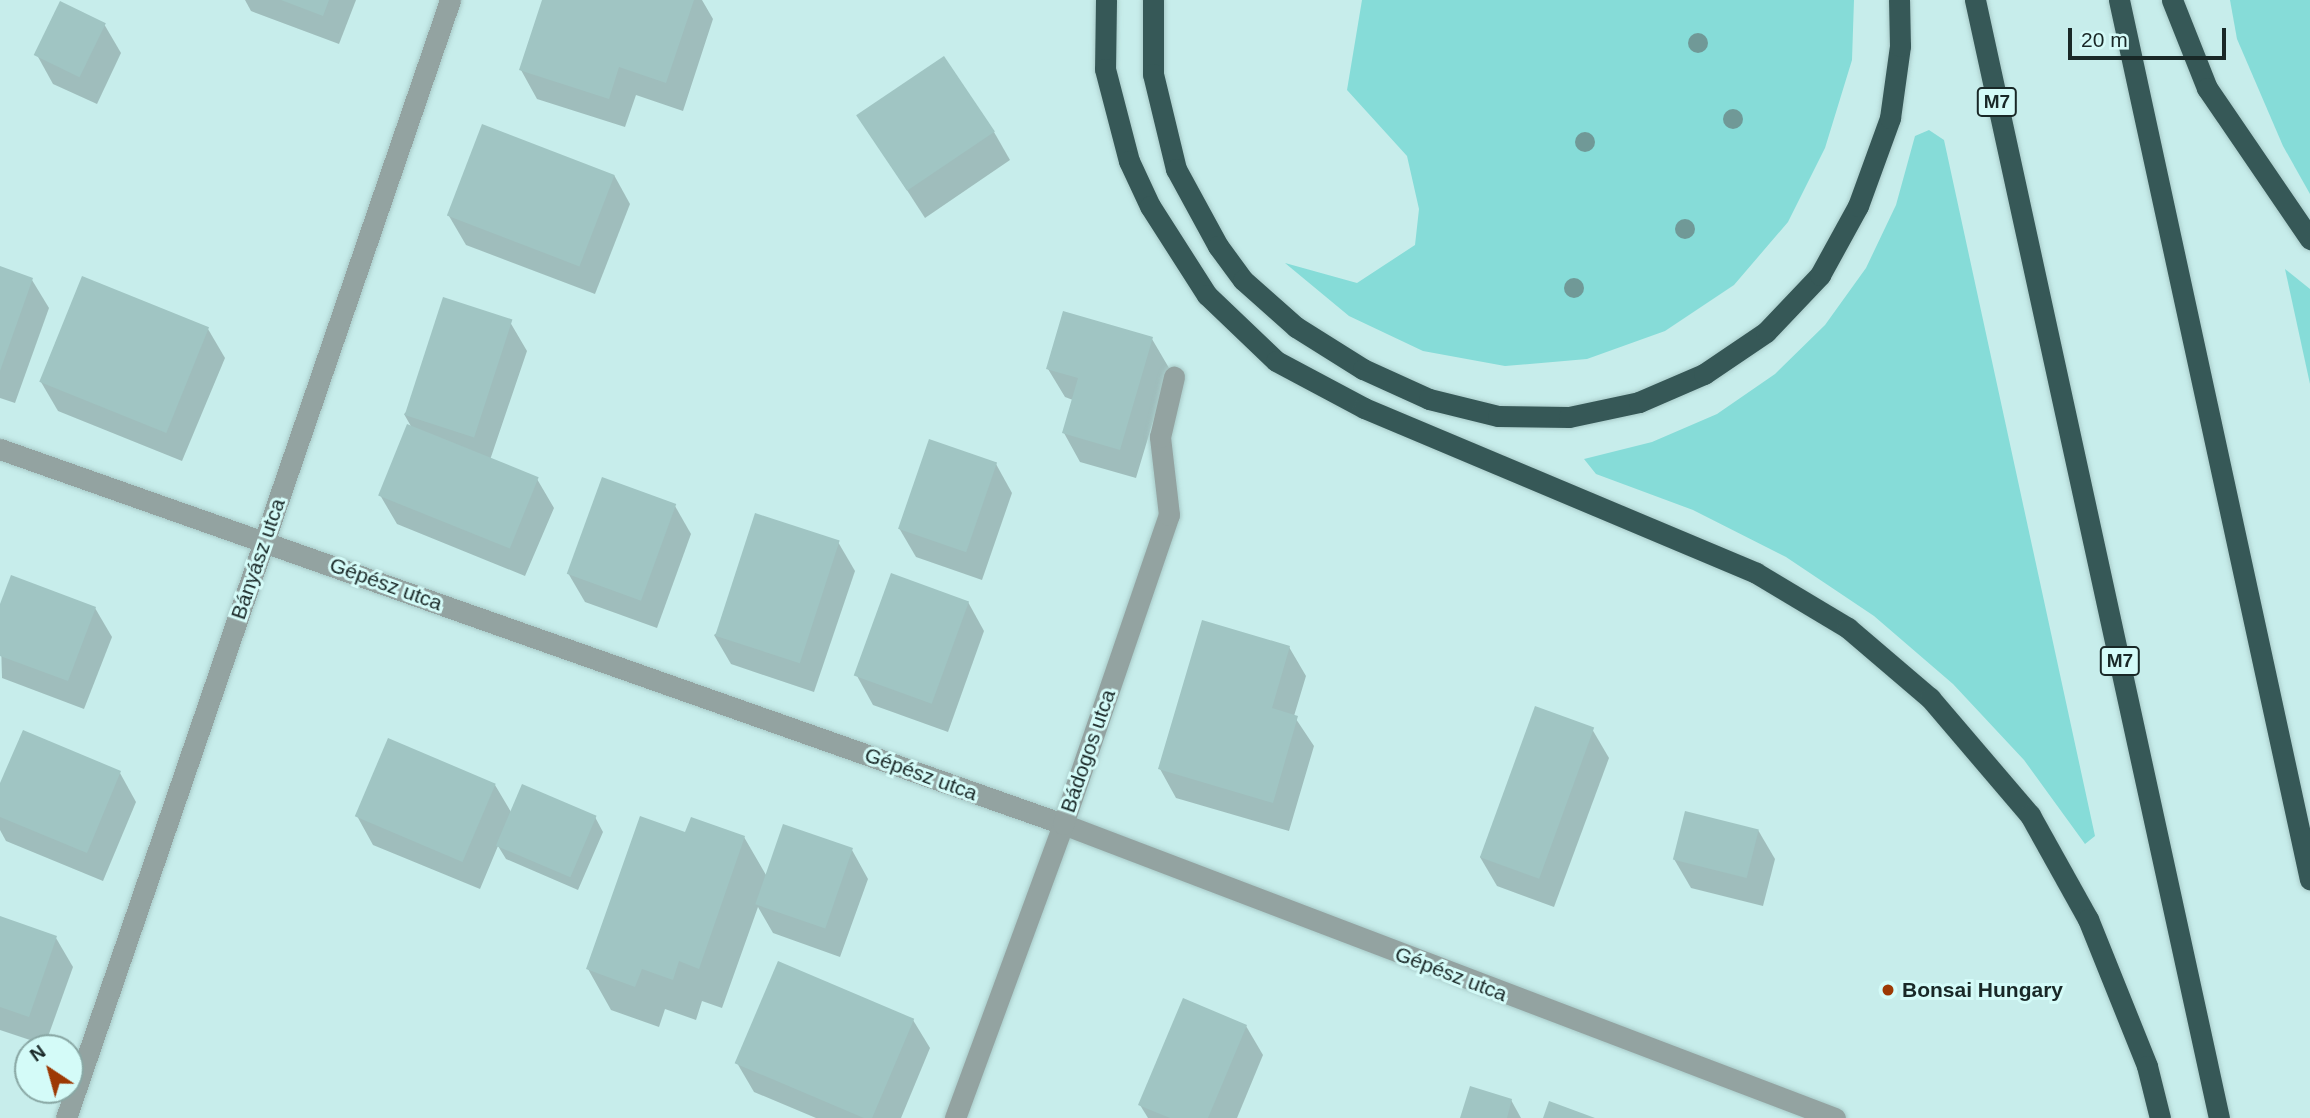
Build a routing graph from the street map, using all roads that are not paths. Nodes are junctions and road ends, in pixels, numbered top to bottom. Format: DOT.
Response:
graph roads {
  1 [pos="450,0"];
  2 [pos="1106,0"];
  3 [pos="1153,0"];
  4 [pos="1899,0"];
  5 [pos="1975,0"];
  6 [pos="2119,0"];
  7 [pos="2172,0"];
  8 [pos="2310,239"];
  9 [pos="1174,377"];
  10 [pos="0,449"];
  11 [pos="264,541"];
  12 [pos="1063,824"];
  13 [pos="2310,880"];
  14 [pos="1786,1111"];
  15 [pos="66,1118"];
  16 [pos="955,1118"];
  17 [pos="1835,1118"];
  18 [pos="2160,1118"];
  19 [pos="2219,1118"];
  1 -- 11 [label="street, Bányász utca"];
  2 -- 18 [label="highway"];
  3 -- 4 [label="highway"];
  5 -- 19 [label="highway, M7"];
  6 -- 13 [label="highway"];
  7 -- 8 [label="highway"];
  9 -- 12 [label="street, Bádogos utca"];
  10 -- 11 [label="street, Gépész utca"];
  11 -- 12 [label="street, Gépész utca"];
  11 -- 15 [label="street, Bányász utca"];
  12 -- 14 [label="street, Gépész utca"];
  12 -- 16 [label="street, Bádogos utca"];
  14 -- 17 [label="street, Gépész utca"];
}
